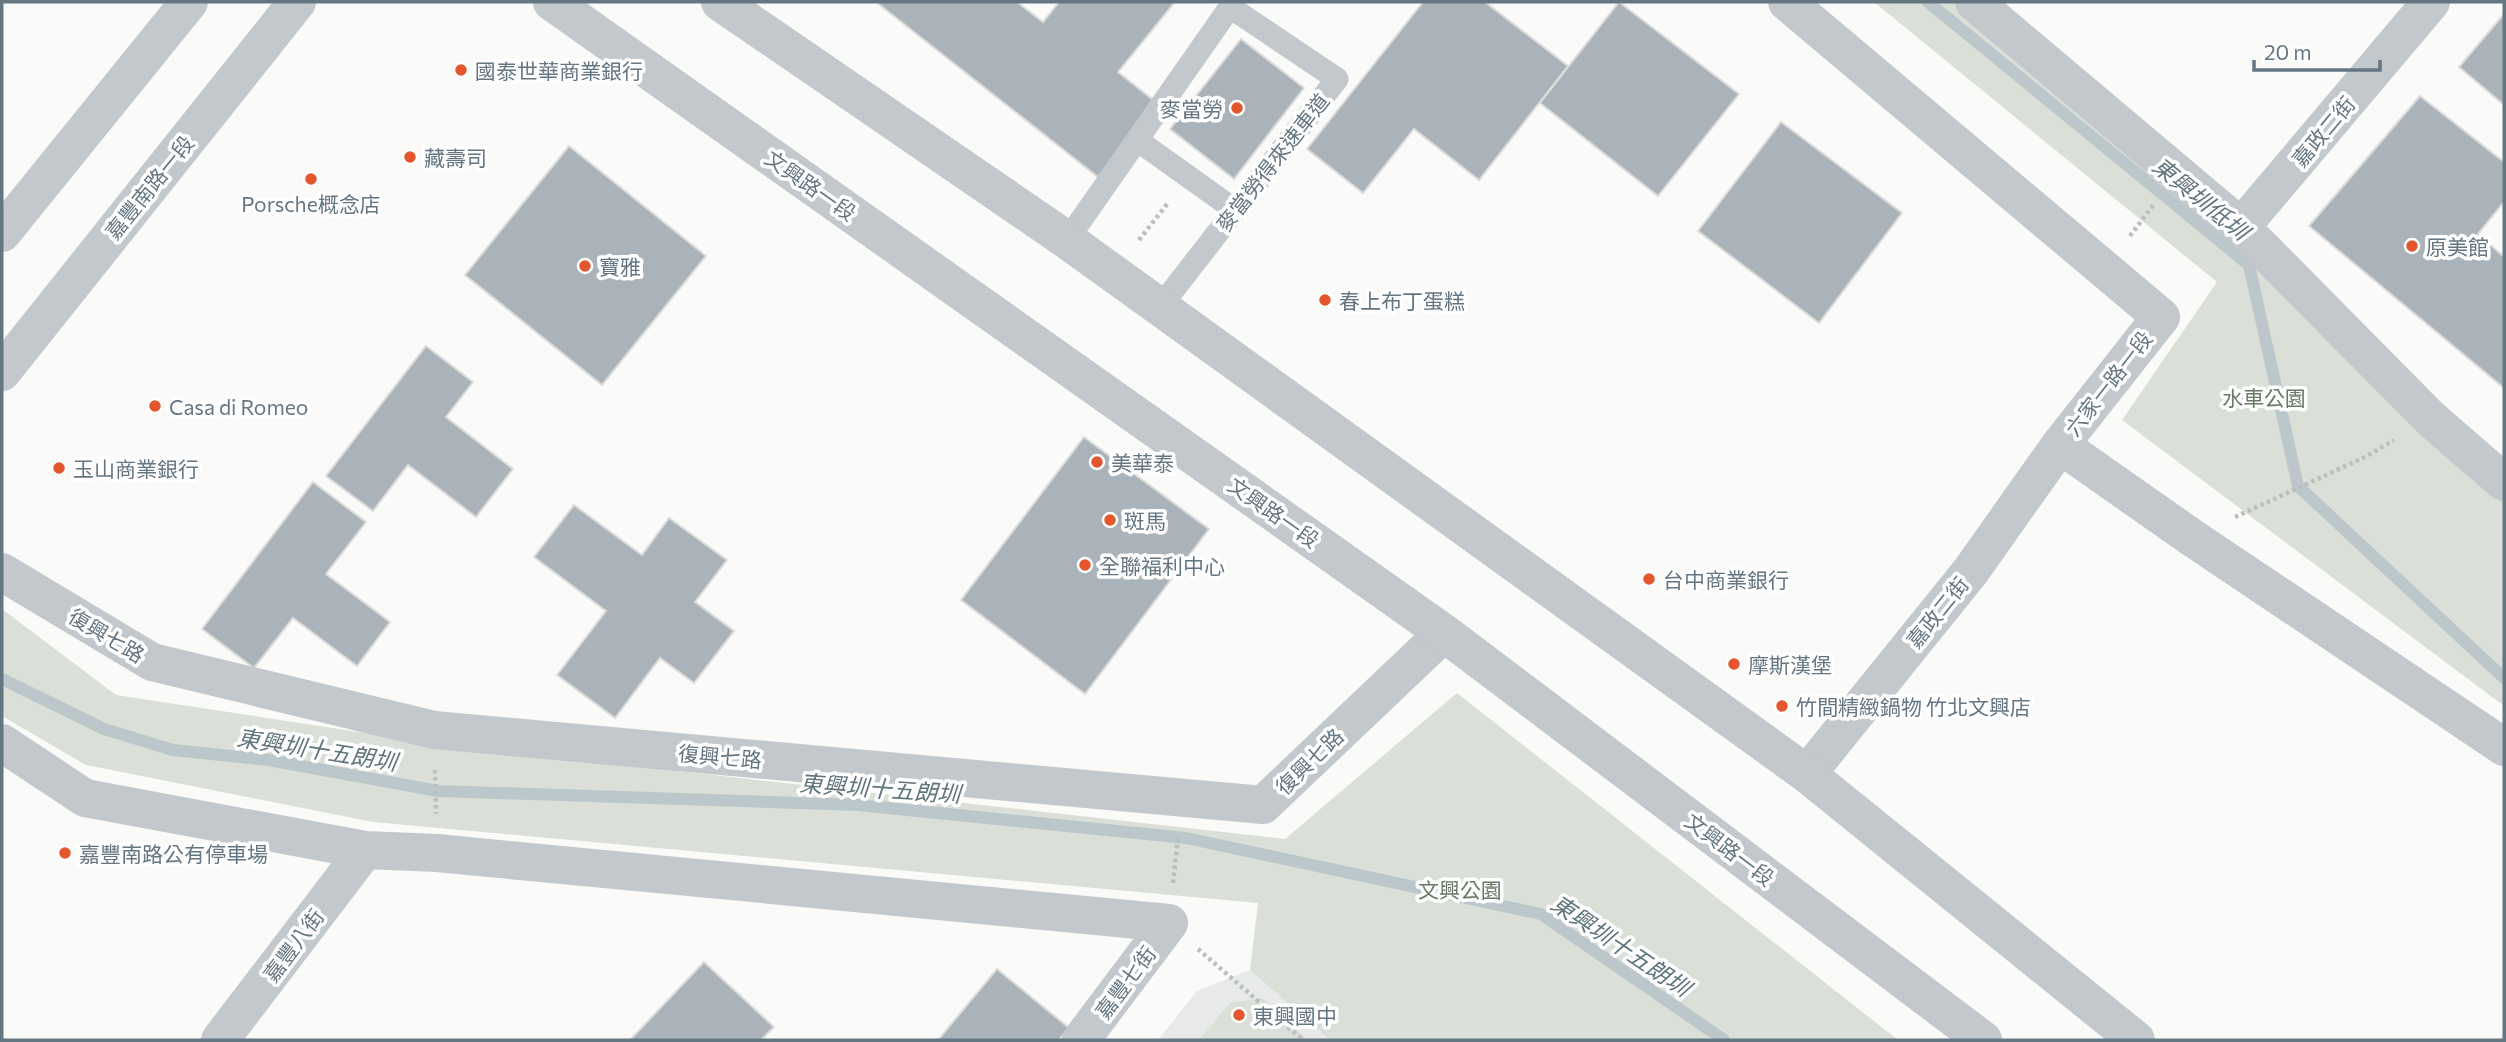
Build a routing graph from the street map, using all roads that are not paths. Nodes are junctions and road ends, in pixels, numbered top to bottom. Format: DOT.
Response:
graph roads {
  1 [pos="189,2"];
  2 [pos="297,2"];
  3 [pos="552,2"];
  4 [pos="720,2"];
  5 [pos="1787,2"];
  6 [pos="1974,2"];
  7 [pos="2431,2"];
  8 [pos="1137,139"];
  9 [pos="1235,210"];
  10 [pos="2241,228"];
  11 [pos="2,233"];
  12 [pos="1067,240"];
  13 [pos="1160,307"];
  14 [pos="2,372"];
  15 [pos="2060,445"];
  16 [pos="2504,482"];
  17 [pos="2,572"];
  18 [pos="1444,633"];
  19 [pos="2,743"];
  20 [pos="2504,747"];
  21 [pos="1807,774"];
  22 [pos="365,850"];
  23 [pos="220,1040"];
  24 [pos="1081,1040"];
  25 [pos="1983,1040"];
  26 [pos="2136,1040"];
  1 -- 11 [label="street"];
  2 -- 14 [label="street, 嘉豐南路一段"];
  3 -- 18 [label="street, 文興路一段"];
  4 -- 12 [label="street"];
  5 -- 15 [label="street, 六家一路一段"];
  6 -- 10 [label="street"];
  7 -- 10 [label="street, 嘉政二街"];
  8 -- 9 [label="lane"];
  8 -- 9 [label="lane, 麥當勞得來速車道"];
  8 -- 12 [label="lane, 麥當勞得來速車道"];
  9 -- 13 [label="lane, 麥當勞得來速車道"];
  10 -- 16 [label="street"];
  12 -- 13 [label="street"];
  13 -- 21 [label="street"];
  15 -- 20 [label="street, 六家一路一段"];
  15 -- 21 [label="street, 嘉政二街"];
  17 -- 18 [label="street, 復興七路"];
  18 -- 25 [label="street, 文興路一段"];
  19 -- 22 [label="street"];
  21 -- 26 [label="street"];
  22 -- 23 [label="street, 嘉豐八街"];
  22 -- 24 [label="street, 嘉豐七街"];
}
